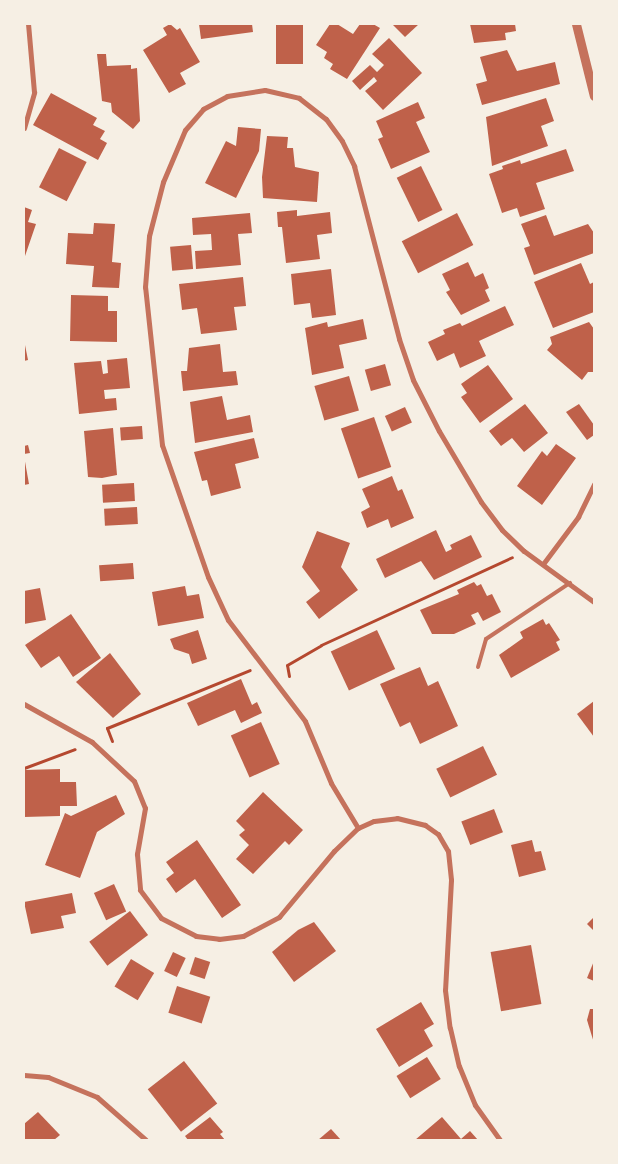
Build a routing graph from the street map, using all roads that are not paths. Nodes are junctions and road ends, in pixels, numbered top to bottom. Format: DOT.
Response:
graph roads {
  1 [pos="28,24"];
  2 [pos="576,24"];
  3 [pos="594,96"];
  4 [pos="24,128"];
  5 [pos="594,484"];
  6 [pos="543,564"];
  7 [pos="570,583"];
  8 [pos="594,602"];
  9 [pos="478,667"];
  10 [pos="24,704"];
  11 [pos="358,828"];
  12 [pos="24,1075"];
  13 [pos="146,1140"];
  14 [pos="500,1140"];
  1 -- 4 [label="street"];
  2 -- 3 [label="street"];
  5 -- 6 [label="street"];
  6 -- 7 [label="street"];
  6 -- 11 [label="street"];
  7 -- 8 [label="street"];
  7 -- 9 [label="lane"];
  10 -- 11 [label="street"];
  11 -- 14 [label="street"];
  12 -- 13 [label="street"];
}
